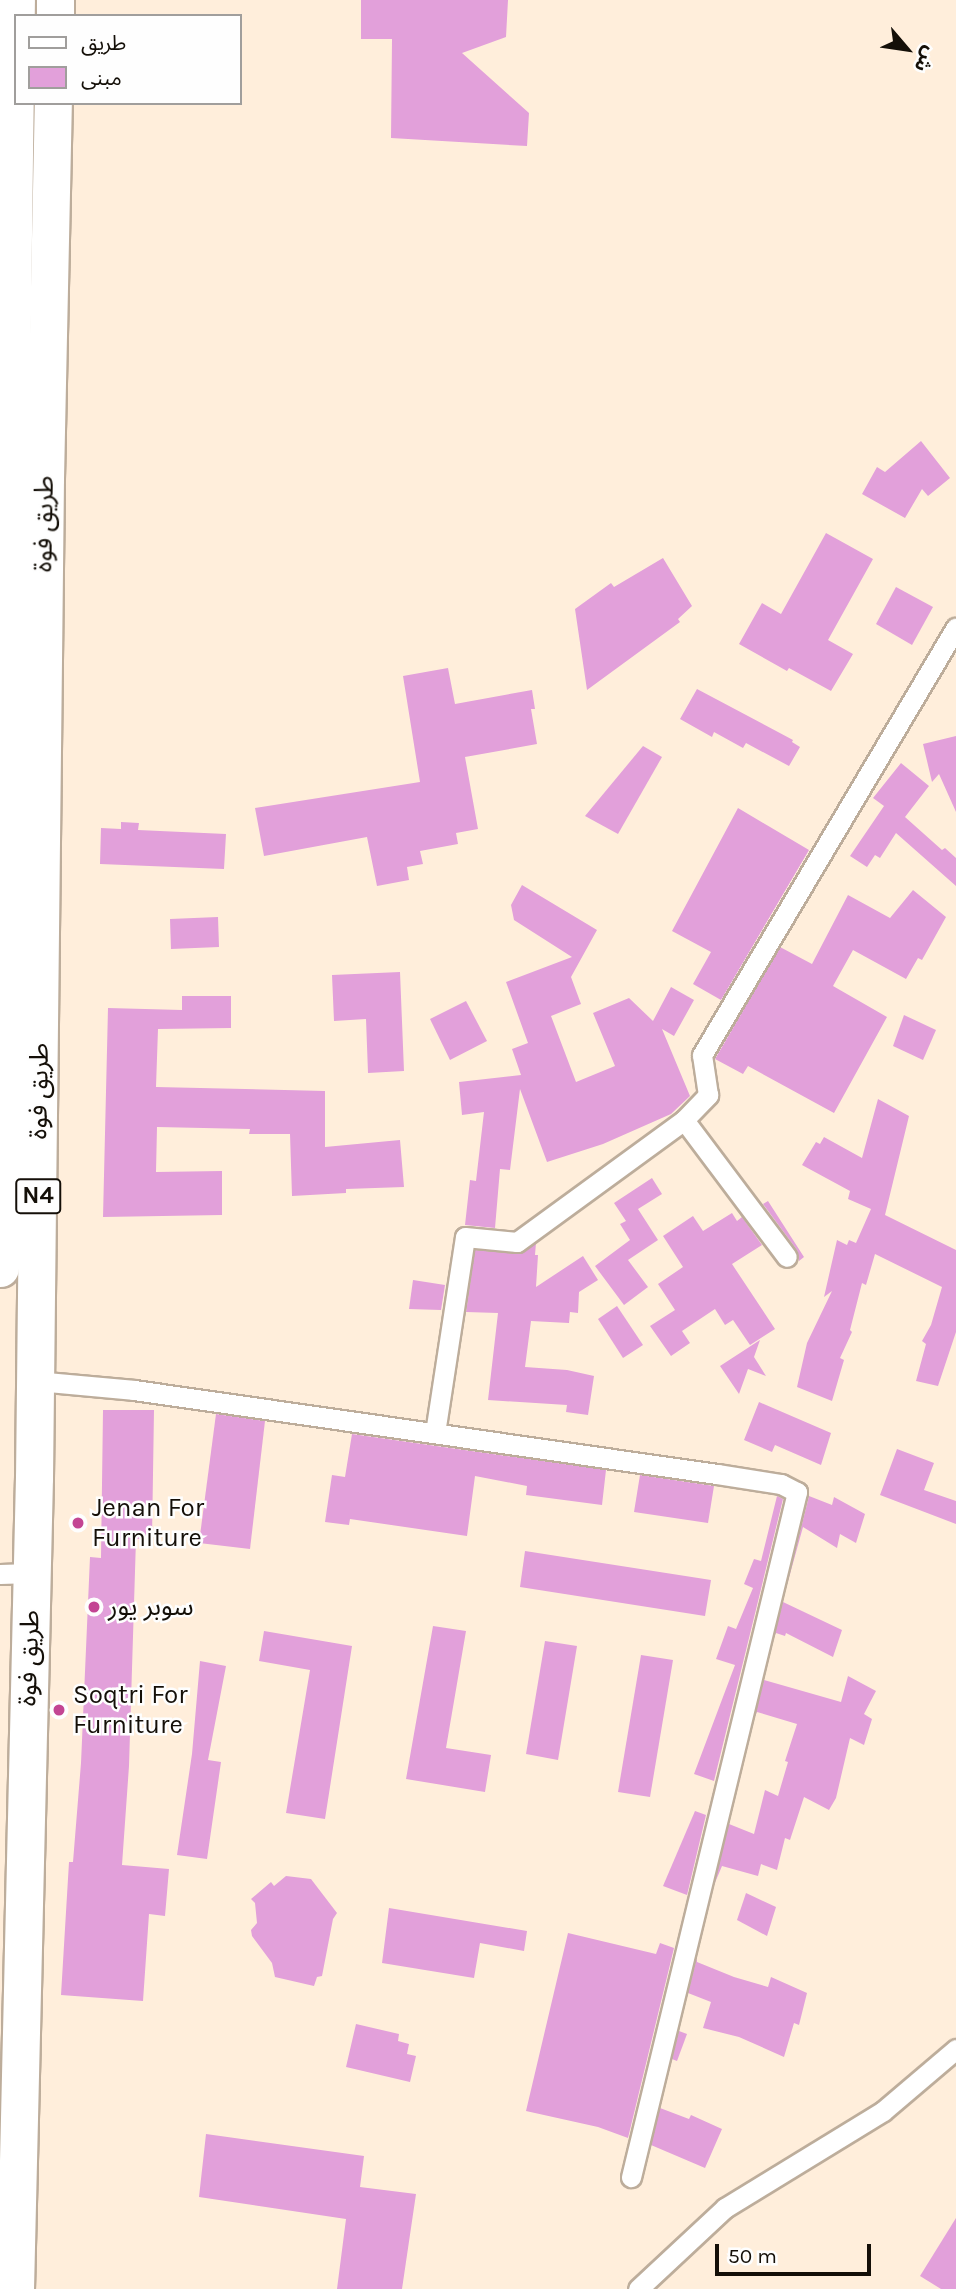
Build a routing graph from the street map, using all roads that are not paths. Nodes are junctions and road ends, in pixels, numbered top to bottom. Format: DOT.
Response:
graph roads {
  1 [pos="15,105"];
  2 [pos="53,105"];
  3 [pos="956,628"];
  4 [pos="684,1120"];
  5 [pos="787,1257"];
  6 [pos="0,1268"];
  7 [pos="36,1381"];
  8 [pos="435,1433"];
  9 [pos="16,1574"];
  10 [pos="956,2049"];
  11 [pos="631,2177"];
  12 [pos="15,2289"];
  13 [pos="638,2289"];
  1 -- 6 [label="highway, طريق فوة / N4"];
  2 -- 7 [label="highway, طريق فوة / N4"];
  3 -- 4 [label="street"];
  4 -- 5 [label="street"];
  4 -- 8 [label="street"];
  7 -- 8 [label="street"];
  7 -- 9 [label="highway, طريق فوة / N4"];
  8 -- 11 [label="street"];
  9 -- 12 [label="highway, طريق فوة / N4"];
  10 -- 13 [label="street"];
}
